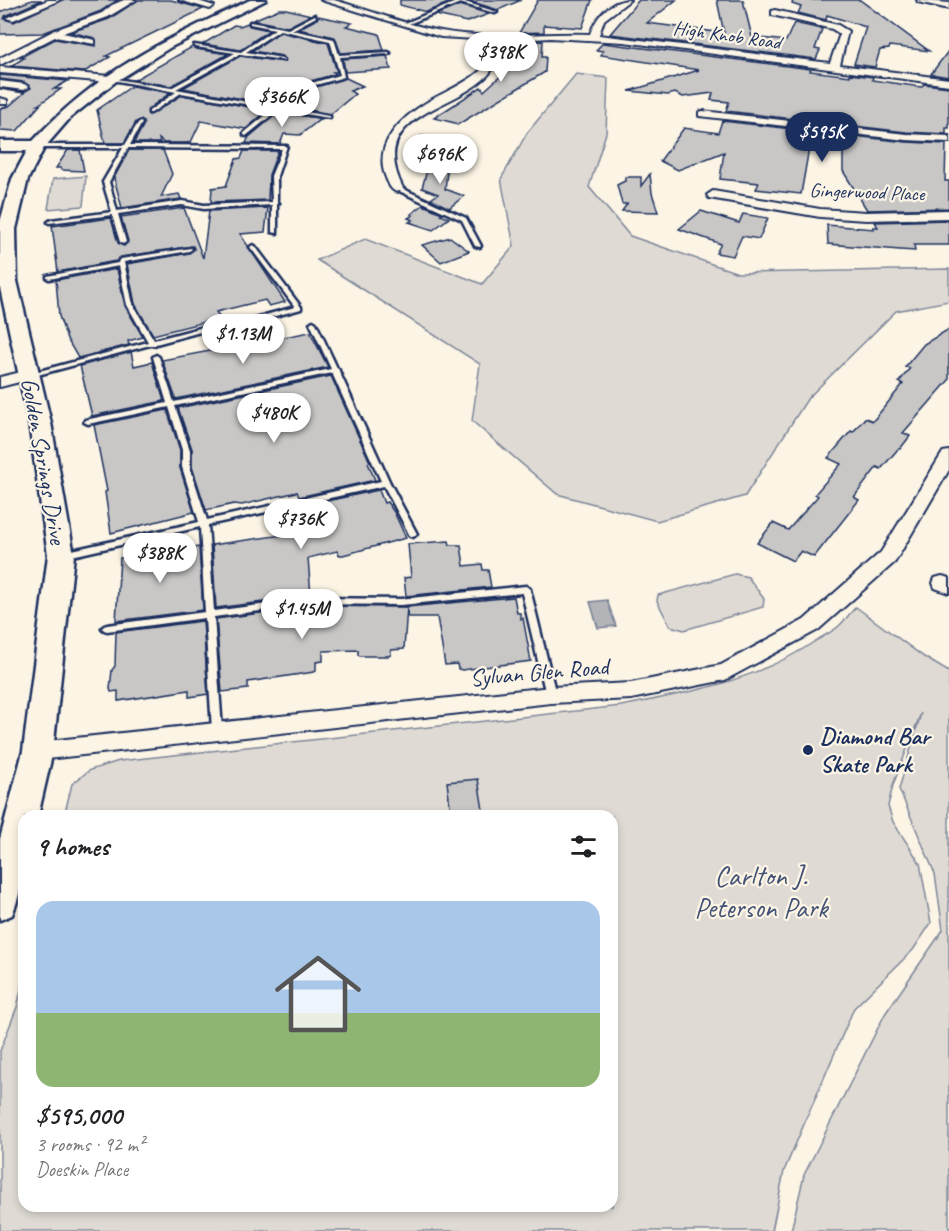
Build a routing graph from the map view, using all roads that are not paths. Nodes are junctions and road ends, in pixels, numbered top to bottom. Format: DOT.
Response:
graph roads {
  1 [pos="56,0"];
  2 [pos="132,0"];
  3 [pos="183,0"];
  4 [pos="260,0"];
  5 [pos="325,0"];
  6 [pos="626,0"];
  7 [pos="921,0"];
  8 [pos="338,1"];
  9 [pos="457,1"];
  10 [pos="210,6"];
  11 [pos="949,6"];
  12 [pos="495,12"];
  13 [pos="775,14"];
  14 [pos="315,16"];
  15 [pos="10,18"];
  16 [pos="251,23"];
  17 [pos="405,24"];
  18 [pos="279,29"];
  19 [pos="288,31"];
  20 [pos="54,34"];
  21 [pos="594,36"];
  22 [pos="496,38"];
  23 [pos="92,42"];
  24 [pos="196,46"];
  25 [pos="22,50"];
  26 [pos="39,52"];
  27 [pos="240,53"];
  28 [pos="388,53"];
  29 [pos="337,56"];
  30 [pos="282,59"];
  31 [pos="0,62"];
  32 [pos="834,67"];
  33 [pos="0,70"];
  34 [pos="110,79"];
  35 [pos="949,82"];
  36 [pos="0,84"];
  37 [pos="24,87"];
  38 [pos="171,90"];
  39 [pos="178,92"];
  40 [pos="277,109"];
  41 [pos="150,112"];
  42 [pos="703,114"];
  43 [pos="328,117"];
  44 [pos="140,123"];
  45 [pos="246,134"];
  46 [pos="949,139"];
  47 [pos="0,146"];
  48 [pos="37,146"];
  49 [pos="127,146"];
  50 [pos="397,188"];
  51 [pos="713,195"];
  52 [pos="276,203"];
  53 [pos="115,213"];
  54 [pos="949,214"];
  55 [pos="51,222"];
  56 [pos="275,232"];
  57 [pos="123,242"];
  58 [pos="478,246"];
  59 [pos="253,247"];
  60 [pos="189,249"];
  61 [pos="122,264"];
  62 [pos="49,276"];
  63 [pos="313,323"];
  64 [pos="153,344"];
  65 [pos="156,357"];
  66 [pos="336,370"];
  67 [pos="30,375"];
  68 [pos="0,382"];
  69 [pos="172,405"];
  70 [pos="88,422"];
  71 [pos="949,456"];
  72 [pos="386,483"];
  73 [pos="204,525"];
  74 [pos="413,534"];
  75 [pos="61,555"];
  76 [pos="210,615"];
  77 [pos="107,628"];
  78 [pos="551,694"];
  79 [pos="218,730"];
  80 [pos="39,751"];
  81 [pos="24,810"];
  82 [pos="18,833"];
  83 [pos="0,904"];
  1 -- 15 [label="street"];
  2 -- 20 [label="street"];
  3 -- 10 [label="street"];
  4 -- 34 [label="main road, Golden Springs Drive"];
  5 -- 8 [label="street, High Knob Road"];
  6 -- 21 [label="street"];
  7 -- 11 [label="street"];
  8 -- 17 [label="street, High Knob Road"];
  9 -- 12 [label="lane"];
  9 -- 17 [label="lane"];
  13 -- 32 [label="street"];
  14 -- 19 [label="lane"];
  16 -- 18 [label="lane"];
  17 -- 22 [label="street, High Knob Road"];
  18 -- 19 [label="lane"];
  18 -- 27 [label="lane"];
  19 -- 29 [label="lane"];
  20 -- 23 [label="street"];
  20 -- 25 [label="street"];
  21 -- 22 [label="street, High Knob Road"];
  21 -- 32 [label="street, High Knob Road"];
  22 -- 50 [label="street"];
  24 -- 27 [label="lane"];
  25 -- 26 [label="street"];
  25 -- 31 [label="street"];
  27 -- 30 [label="lane"];
  27 -- 38 [label="lane"];
  28 -- 29 [label="lane"];
  29 -- 40 [label="lane"];
  32 -- 35 [label="street, High Knob Road"];
  33 -- 34 [label="street"];
  34 -- 38 [label="lane"];
  34 -- 48 [label="main road, Golden Springs Drive"];
  36 -- 37 [label="street"];
  38 -- 39 [label="lane"];
  39 -- 40 [label="lane"];
  39 -- 41 [label="lane"];
  40 -- 43 [label="lane"];
  40 -- 45 [label="lane"];
  42 -- 46 [label="street"];
  44 -- 49 [label="lane"];
  47 -- 48 [label="main road"];
  48 -- 49 [label="lane"];
  48 -- 67 [label="main road, Golden Springs Drive"];
  49 -- 52 [label="lane"];
  49 -- 53 [label="lane"];
  50 -- 58 [label="lane"];
  51 -- 54 [label="street, Gingerwood Place"];
  52 -- 53 [label="lane"];
  52 -- 56 [label="lane"];
  53 -- 55 [label="lane"];
  53 -- 57 [label="lane"];
  59 -- 64 [label="lane"];
  60 -- 61 [label="lane"];
  61 -- 62 [label="lane"];
  61 -- 64 [label="lane"];
  63 -- 66 [label="lane"];
  64 -- 67 [label="lane"];
  65 -- 69 [label="lane"];
  66 -- 69 [label="lane"];
  66 -- 72 [label="lane"];
  67 -- 68 [label="street"];
  67 -- 75 [label="main road, Golden Springs Drive"];
  69 -- 70 [label="lane"];
  69 -- 73 [label="lane"];
  71 -- 78 [label="street, Sylvan Glen Road"];
  72 -- 73 [label="lane"];
  72 -- 74 [label="lane"];
  73 -- 75 [label="lane"];
  73 -- 76 [label="lane"];
  75 -- 80 [label="main road, Golden Springs Drive"];
  76 -- 77 [label="lane"];
  76 -- 78 [label="lane"];
  76 -- 79 [label="lane"];
  78 -- 79 [label="street, Sylvan Glen Road"];
  79 -- 80 [label="street, Sylvan Glen Road"];
  80 -- 81 [label="main road, Golden Springs Drive"];
  82 -- 83 [label="main road, Golden Springs Drive"];
}
